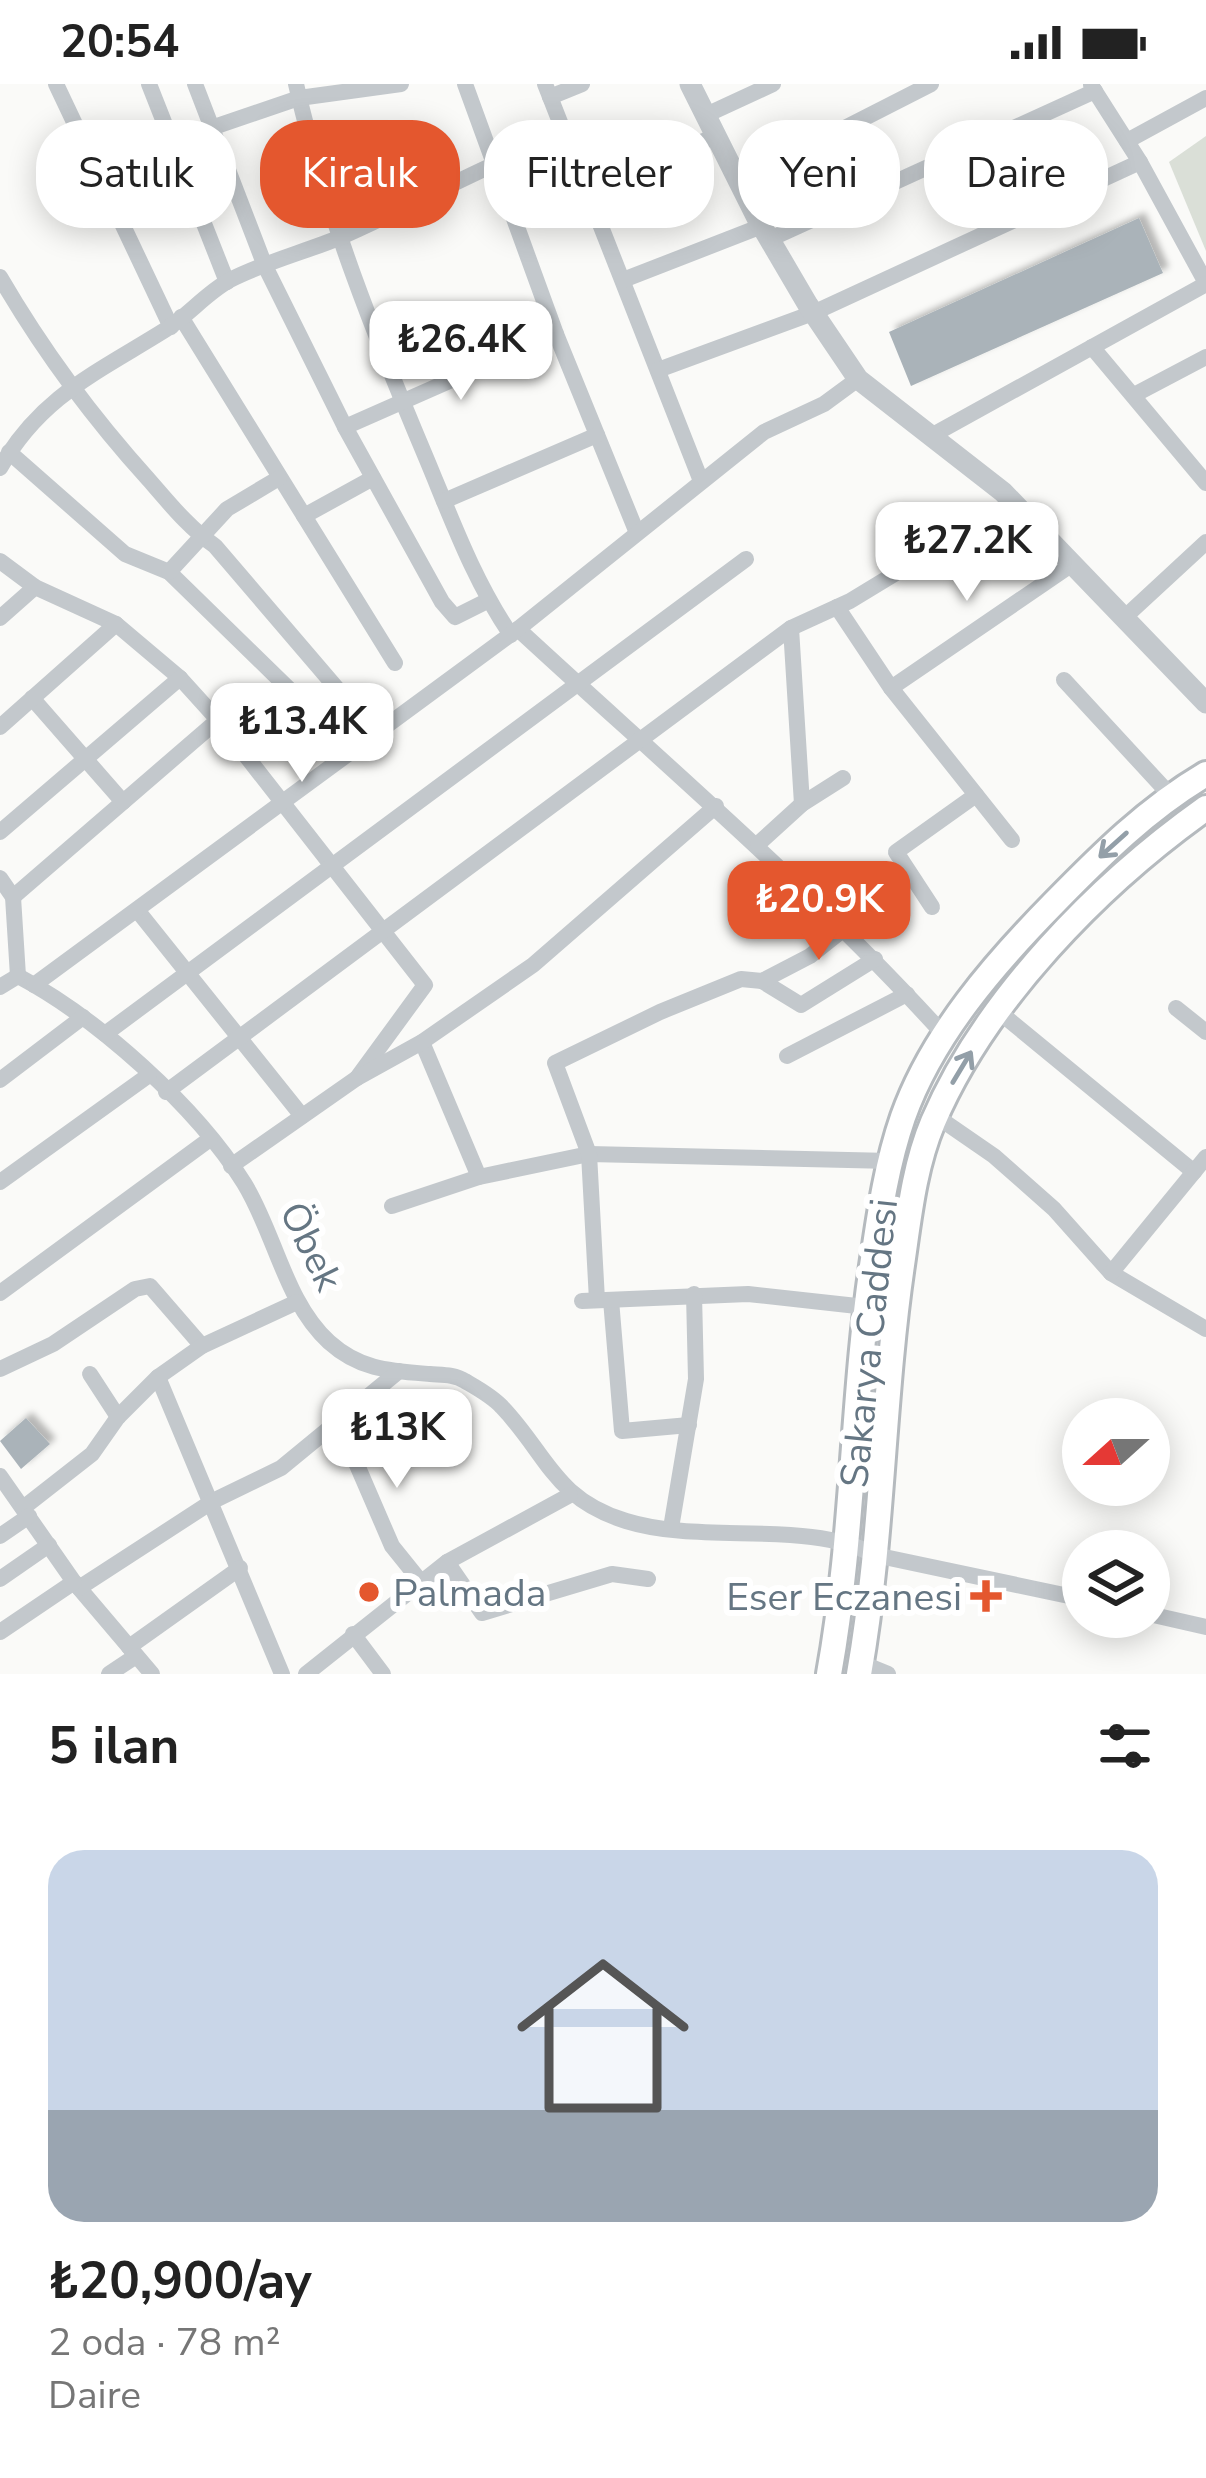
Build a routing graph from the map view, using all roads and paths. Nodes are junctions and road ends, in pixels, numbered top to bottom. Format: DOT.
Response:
graph roads {
  1 [pos="56,84"];
  2 [pos="149,84"];
  3 [pos="195,84"];
  4 [pos="400,84"];
  5 [pos="465,84"];
  6 [pos="581,84"];
  7 [pos="690,84"];
  8 [pos="773,84"];
  9 [pos="931,84"];
  10 [pos="1093,88"];
  11 [pos="297,91"];
  12 [pos="548,91"];
  13 [pos="1206,98"];
  14 [pos="706,115"];
  15 [pos="208,120"];
  16 [pos="230,120"];
  17 [pos="559,120"];
  18 [pos="708,120"];
  19 [pos="860,120"];
  20 [pos="714,137"];
  21 [pos="484,139"];
  22 [pos="1126,141"];
  23 [pos="1140,162"];
  24 [pos="484,166"];
  25 [pos="738,176"];
  26 [pos="236,192"];
  27 [pos="517,228"];
  28 [pos="603,228"];
  29 [pos="764,228"];
  30 [pos="766,232"];
  31 [pos="341,236"];
  32 [pos="265,266"];
  33 [pos="0,278"];
  34 [pos="623,280"];
  35 [pos="227,282"];
  36 [pos="1206,283"];
  37 [pos="813,314"];
  38 [pos="176,322"];
  39 [pos="556,334"];
  40 [pos="1092,346"];
  41 [pos="1206,357"];
  42 [pos="658,370"];
  43 [pos="858,380"];
  44 [pos="71,387"];
  45 [pos="1133,395"];
  46 [pos="401,400"];
  47 [pos="345,427"];
  48 [pos="597,435"];
  49 [pos="932,436"];
  50 [pos="3,459"];
  51 [pos="279,478"];
  52 [pos="373,478"];
  53 [pos="701,481"];
  54 [pos="1206,483"];
  55 [pos="444,501"];
  56 [pos="1013,502"];
  57 [pos="304,516"];
  58 [pos="637,532"];
  59 [pos="200,536"];
  60 [pos="1206,542"];
  61 [pos="746,559"];
  62 [pos="0,561"];
  63 [pos="1074,563"];
  64 [pos="169,572"];
  65 [pos="35,587"];
  66 [pos="488,601"];
  67 [pos="837,607"];
  68 [pos="1125,617"];
  69 [pos="0,618"];
  70 [pos="116,624"];
  71 [pos="791,628"];
  72 [pos="514,632"];
  73 [pos="395,663"];
  74 [pos="180,678"];
  75 [pos="1064,680"];
  76 [pos="579,686"];
  77 [pos="891,688"];
  78 [pos="32,698"];
  79 [pos="1206,703"];
  80 [pos="218,720"];
  81 [pos="0,727"];
  82 [pos="375,733"];
  83 [pos="640,742"];
  84 [pos="88,757"];
  85 [pos="1206,774"];
  86 [pos="843,778"];
  87 [pos="976,795"];
  88 [pos="1172,796"];
  89 [pos="123,802"];
  90 [pos="282,802"];
  91 [pos="802,804"];
  92 [pos="716,806"];
  93 [pos="1206,808"];
  94 [pos="0,832"];
  95 [pos="1012,840"];
  96 [pos="758,844"];
  97 [pos="332,867"];
  98 [pos="0,878"];
  99 [pos="13,897"];
  100 [pos="932,907"];
  101 [pos="137,910"];
  102 [pos="844,929"];
  103 [pos="382,931"];
  104 [pos="875,959"];
  105 [pos="190,972"];
  106 [pos="26,981"];
  107 [pos="762,981"];
  108 [pos="0,987"];
  109 [pos="907,994"];
  110 [pos="1176,1008"];
  111 [pos="998,1011"];
  112 [pos="82,1018"];
  113 [pos="1206,1032"];
  114 [pos="105,1034"];
  115 [pos="239,1037"];
  116 [pos="946,1037"];
  117 [pos="422,1042"];
  118 [pos="788,1056"];
  119 [pos="149,1076"];
  120 [pos="357,1078"];
  121 [pos="0,1080"];
  122 [pos="166,1092"];
  123 [pos="302,1116"];
  124 [pos="936,1116"];
  125 [pos="210,1139"];
  126 [pos="589,1154"];
  127 [pos="1206,1157"];
  128 [pos="891,1161"];
  129 [pos="231,1166"];
  130 [pos="4,1172"];
  131 [pos="1194,1172"];
  132 [pos="479,1177"];
  133 [pos="392,1206"];
  134 [pos="1112,1273"];
  135 [pos="0,1293"];
  136 [pos="694,1294"];
  137 [pos="597,1300"];
  138 [pos="298,1301"];
  139 [pos="866,1307"];
  140 [pos="1206,1329"];
  141 [pos="202,1346"];
  142 [pos="0,1369"];
  143 [pos="399,1371"];
  144 [pos="90,1374"];
  145 [pos="158,1377"];
  146 [pos="118,1418"];
  147 [pos="688,1425"];
  148 [pos="335,1426"];
  149 [pos="0,1476"];
  150 [pos="571,1495"];
  151 [pos="213,1501"];
  152 [pos="26,1512"];
  153 [pos="671,1528"];
  154 [pos="0,1536"];
  155 [pos="847,1540"];
  156 [pos="49,1545"];
  157 [pos="875,1555"];
  158 [pos="447,1562"];
  159 [pos="240,1568"];
  160 [pos="0,1579"];
  161 [pos="648,1580"];
  162 [pos="421,1582"];
  163 [pos="76,1585"];
  164 [pos="1062,1595"];
  165 [pos="1170,1619"];
  166 [pos="1206,1627"];
  167 [pos="0,1632"];
  168 [pos="353,1634"];
  169 [pos="132,1651"];
  170 [pos="860,1668"];
  171 [pos="109,1674"];
  172 [pos="152,1674"];
  173 [pos="282,1674"];
  174 [pos="306,1674"];
  175 [pos="383,1674"];
  176 [pos="829,1674"];
  177 [pos="888,1674"];
  1 -- 38 [label="street"];
  2 -- 35 [label="street"];
  3 -- 15 [label="street"];
  4 -- 11 [label="street"];
  5 -- 21 [label="street"];
  6 -- 12 [label="street"];
  7 -- 14 [label="street"];
  8 -- 14 [label="street"];
  9 -- 19 [label="street"];
  10 -- 22 [label="street"];
  10 -- 30 [label="street"];
  11 -- 16 [label="street"];
  11 -- 31 [label="street"];
  12 -- 17 [label="street"];
  13 -- 22 [label="street"];
  14 -- 18 [label="street"];
  20 -- 25 [label="street"];
  22 -- 23 [label="street"];
  23 -- 36 [label="street"];
  23 -- 37 [label="street"];
  24 -- 31 [label="street"];
  26 -- 32 [label="street"];
  27 -- 39 [label="street"];
  28 -- 34 [label="street"];
  29 -- 30 [label="street"];
  30 -- 34 [label="street"];
  30 -- 37 [label="street"];
  31 -- 32 [label="street"];
  31 -- 46 [label="street"];
  32 -- 35 [label="street"];
  32 -- 47 [label="street"];
  33 -- 44 [label="street"];
  34 -- 42 [label="street"];
  35 -- 38 [label="street"];
  36 -- 40 [label="street"];
  37 -- 42 [label="street"];
  37 -- 43 [label="street"];
  38 -- 44 [label="street"];
  38 -- 51 [label="street"];
  39 -- 46 [label="street"];
  39 -- 48 [label="street"];
  40 -- 45 [label="street"];
  40 -- 49 [label="street"];
  41 -- 45 [label="street"];
  42 -- 53 [label="street"];
  43 -- 49 [label="street"];
  43 -- 53 [label="street"];
  44 -- 50 [label="street"];
  44 -- 59 [label="street"];
  45 -- 54 [label="street"];
  46 -- 47 [label="street"];
  46 -- 55 [label="street"];
  47 -- 52 [label="street"];
  48 -- 55 [label="street"];
  48 -- 58 [label="street"];
  49 -- 56 [label="street"];
  50 -- 64 [label="street"];
  51 -- 57 [label="street"];
  51 -- 59 [label="street"];
  52 -- 57 [label="street"];
  52 -- 66 [label="street"];
  53 -- 58 [label="street"];
  55 -- 66 [label="street"];
  56 -- 63 [label="street"];
  56 -- 67 [label="street"];
  57 -- 73 [label="street"];
  58 -- 72 [label="street"];
  59 -- 64 [label="street"];
  59 -- 82 [label="street"];
  60 -- 68 [label="street"];
  61 -- 76 [label="street"];
  62 -- 65 [label="street"];
  63 -- 68 [label="street"];
  63 -- 77 [label="street"];
  64 -- 80 [label="street"];
  65 -- 69 [label="street"];
  65 -- 70 [label="street"];
  66 -- 72 [label="street"];
  67 -- 71 [label="street"];
  67 -- 77 [label="street"];
  68 -- 79 [label="street"];
  70 -- 74 [label="street"];
  70 -- 78 [label="street"];
  71 -- 83 [label="street"];
  71 -- 91 [label="street"];
  72 -- 76 [label="street"];
  72 -- 82 [label="street"];
  74 -- 80 [label="street"];
  74 -- 84 [label="street"];
  75 -- 88 [label="street"];
  76 -- 83 [label="street"];
  76 -- 97 [label="street"];
  77 -- 87 [label="street"];
  78 -- 81 [label="street"];
  78 -- 84 [label="street"];
  80 -- 89 [label="street"];
  80 -- 90 [label="street"];
  82 -- 90 [label="street"];
  83 -- 92 [label="street"];
  83 -- 103 [label="street"];
  84 -- 89 [label="street"];
  84 -- 94 [label="street"];
  85 -- 88 [label="main road, Sakarya Caddesi"];
  86 -- 91 [label="street"];
  87 -- 95 [label="street"];
  87 -- 100 [label="street"];
  88 -- 116 [label="main road, Sakarya Caddesi, one-way"];
  89 -- 99 [label="street"];
  90 -- 97 [label="street"];
  90 -- 101 [label="street"];
  91 -- 96 [label="street"];
  92 -- 96 [label="street"];
  92 -- 117 [label="street"];
  93 -- 111 [label="main road, Sakarya Caddesi"];
  96 -- 102 [label="street"];
  97 -- 103 [label="street"];
  97 -- 105 [label="street"];
  98 -- 99 [label="street"];
  99 -- 106 [label="street"];
  101 -- 105 [label="street"];
  101 -- 106 [label="street"];
  102 -- 104 [label="street"];
  102 -- 107 [label="street"];
  103 -- 115 [label="street"];
  103 -- 120 [label="street"];
  104 -- 107 [label="street"];
  104 -- 109 [label="street"];
  105 -- 114 [label="street"];
  105 -- 115 [label="street"];
  106 -- 108 [label="street"];
  106 -- 112 [label="street, Öbek"];
  107 -- 126 [label="street"];
  109 -- 116 [label="street"];
  109 -- 118 [label="street"];
  110 -- 113 [label="street"];
  124 -- 111 [label="main road, Sakarya Caddesi, one-way"];
  111 -- 131 [label="street"];
  112 -- 114 [label="street, Öbek"];
  112 -- 121 [label="street"];
  114 -- 119 [label="street, Öbek"];
  115 -- 122 [label="street"];
  115 -- 123 [label="street"];
  116 -- 128 [label="main road, Sakarya Caddesi"];
  117 -- 120 [label="street"];
  117 -- 132 [label="street"];
  119 -- 122 [label="street, Öbek"];
  119 -- 130 [label="street"];
  120 -- 123 [label="street"];
  122 -- 125 [label="street, Öbek"];
  123 -- 129 [label="street"];
  124 -- 134 [label="street"];
  124 -- 157 [label="main road, Sakarya Caddesi"];
  125 -- 129 [label="street, Öbek"];
  125 -- 135 [label="street"];
  126 -- 128 [label="street"];
  126 -- 132 [label="street"];
  126 -- 137 [label="street"];
  127 -- 131 [label="street"];
  128 -- 139 [label="main road, Sakarya Caddesi"];
  129 -- 138 [label="street, Öbek"];
  131 -- 134 [label="street"];
  132 -- 133 [label="street"];
  134 -- 140 [label="street"];
  136 -- 137 [label="street"];
  136 -- 139 [label="street"];
  136 -- 147 [label="street"];
  137 -- 147 [label="street"];
  138 -- 141 [label="street"];
  138 -- 143 [label="street, Öbek"];
  139 -- 155 [label="main road, Sakarya Caddesi"];
  141 -- 142 [label="street"];
  141 -- 145 [label="street"];
  143 -- 148 [label="street"];
  143 -- 150 [label="street, Öbek"];
  144 -- 146 [label="street"];
  145 -- 146 [label="street"];
  145 -- 151 [label="street"];
  146 -- 152 [label="street"];
  147 -- 153 [label="street"];
  148 -- 151 [label="street"];
  148 -- 162 [label="street"];
  149 -- 152 [label="street"];
  150 -- 153 [label="street, Öbek"];
  150 -- 158 [label="street"];
  151 -- 159 [label="street"];
  151 -- 163 [label="street"];
  152 -- 154 [label="street"];
  152 -- 156 [label="street"];
  153 -- 155 [label="street, Öbek"];
  155 -- 157 [label="street, Öbek"];
  155 -- 176 [label="main road, Sakarya Caddesi"];
  156 -- 160 [label="street"];
  156 -- 163 [label="street"];
  157 -- 164 [label="street, Öbek"];
  157 -- 170 [label="main road, Sakarya Caddesi"];
  158 -- 161 [label="street"];
  158 -- 162 [label="street"];
  159 -- 169 [label="street"];
  159 -- 173 [label="street"];
  162 -- 168 [label="street"];
  163 -- 167 [label="street"];
  163 -- 169 [label="street"];
  165 -- 166 [label="street"];
  168 -- 174 [label="street"];
  168 -- 175 [label="street"];
  169 -- 171 [label="street"];
  169 -- 172 [label="street"];
  170 -- 177 [label="street"];
}
